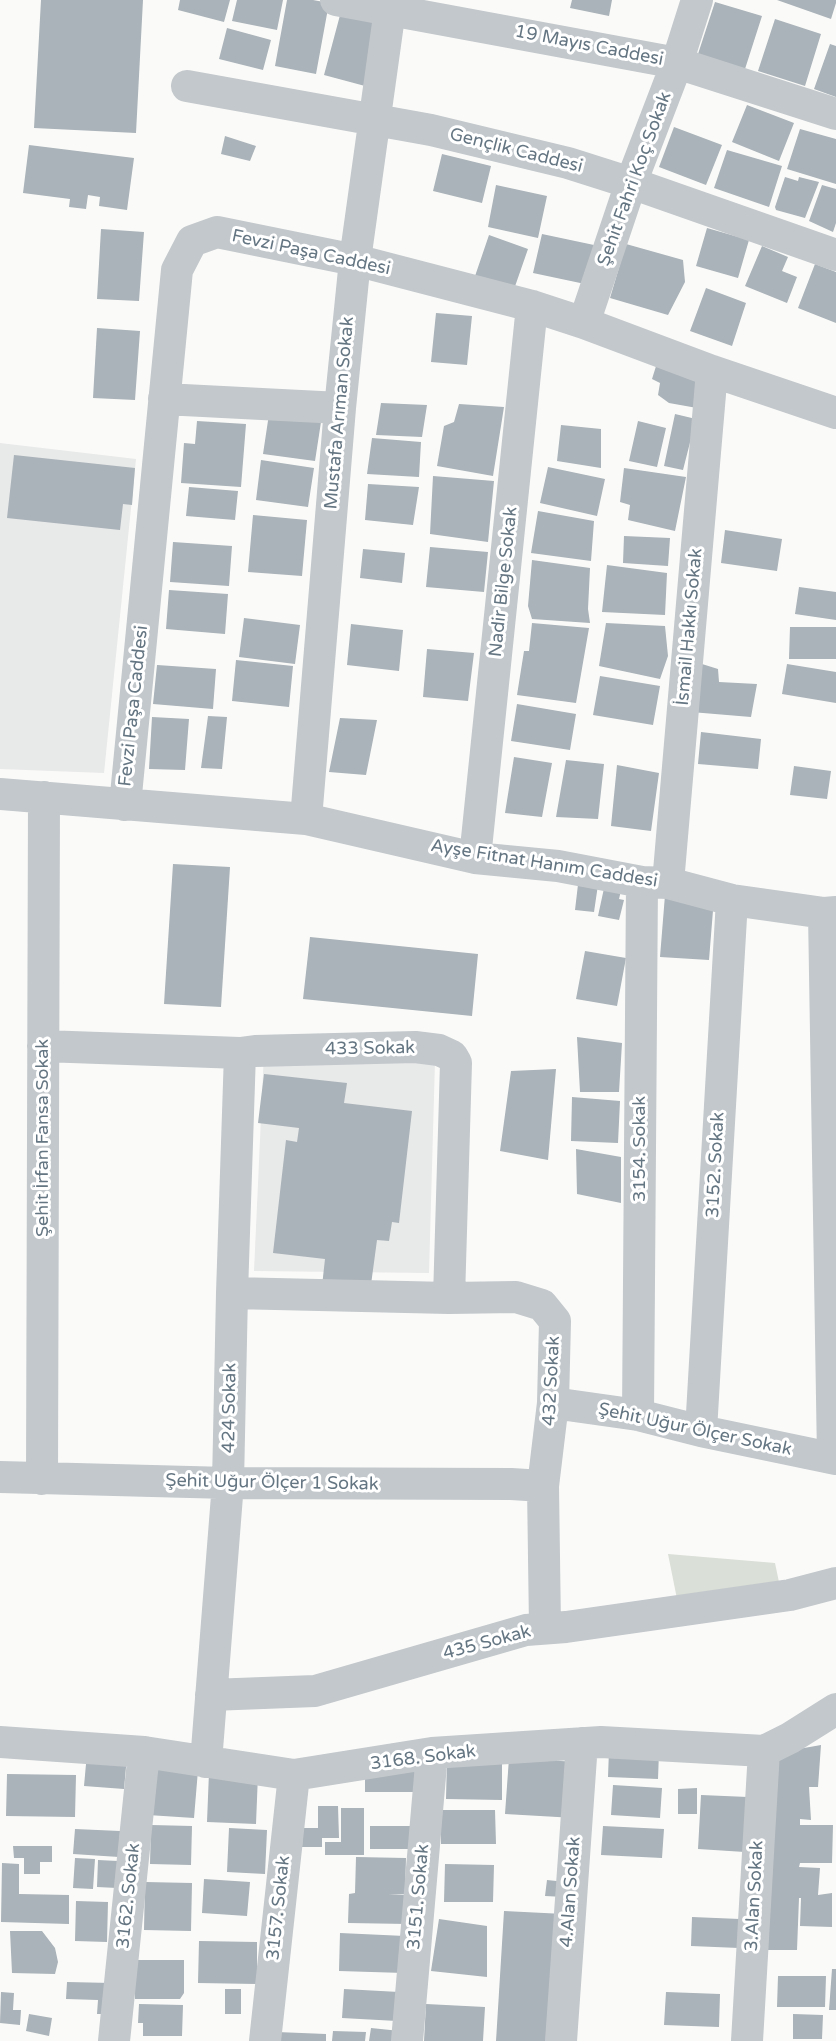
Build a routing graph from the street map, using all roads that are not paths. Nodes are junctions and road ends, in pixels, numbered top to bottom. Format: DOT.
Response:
graph roads {
  1 [pos="336,0"];
  2 [pos="696,0"];
  3 [pos="390,9"];
  4 [pos="677,63"];
  5 [pos="187,86"];
  6 [pos="836,114"];
  7 [pos="375,120"];
  8 [pos="631,183"];
  9 [pos="836,255"];
  10 [pos="355,260"];
  11 [pos="532,306"];
  12 [pos="584,323"];
  13 [pos="712,371"];
  14 [pos="164,399"];
  15 [pos="340,408"];
  16 [pos="836,413"];
  17 [pos="0,794"];
  18 [pos="44,796"];
  19 [pos="125,805"];
  20 [pos="306,819"];
  21 [pos="475,858"];
  22 [pos="655,882"];
  23 [pos="732,900"];
  24 [pos="830,913"];
  25 [pos="43,1046"];
  26 [pos="240,1053"];
  27 [pos="232,1293"];
  28 [pos="449,1298"];
  29 [pos="553,1403"];
  30 [pos="638,1415"];
  31 [pos="700,1431"];
  32 [pos="834,1458"];
  33 [pos="0,1477"];
  34 [pos="42,1479"];
  35 [pos="228,1483"];
  36 [pos="543,1486"];
  37 [pos="836,1583"];
  38 [pos="545,1628"];
  39 [pos="211,1695"];
  40 [pos="836,1709"];
  41 [pos="0,1742"];
  42 [pos="582,1743"];
  43 [pos="0,1749"];
  44 [pos="764,1751"];
  45 [pos="144,1752"];
  46 [pos="432,1753"];
  47 [pos="206,1762"];
  48 [pos="294,1775"];
  49 [pos="114,2041"];
  50 [pos="265,2041"];
  51 [pos="407,2041"];
  52 [pos="561,2041"];
  53 [pos="747,2041"];
  1 -- 3 [label="street, 19 Mayıs Caddesi"];
  2 -- 4 [label="street, Şehit Fahri Koç Sokak"];
  3 -- 4 [label="street, 19 Mayıs Caddesi"];
  3 -- 7 [label="street, Mustafa Arıman Sokak"];
  4 -- 6 [label="street, 19 Mayıs Caddesi"];
  4 -- 8 [label="street, Şehit Fahri Koç Sokak"];
  5 -- 7 [label="street, Gençlik Caddesi"];
  7 -- 8 [label="street, Gençlik Caddesi"];
  7 -- 10 [label="street, Mustafa Arıman Sokak"];
  8 -- 9 [label="street, Gençlik Caddesi"];
  8 -- 12 [label="street, Şehit Fahri Koç Sokak"];
  10 -- 11 [label="street, Fevzi Paşa Caddesi"];
  10 -- 14 [label="street, Fevzi Paşa Caddesi"];
  10 -- 15 [label="street, Mustafa Arıman Sokak"];
  11 -- 12 [label="street, Fevzi Paşa Caddesi"];
  11 -- 21 [label="street, Nadir Bilge Sokak"];
  12 -- 13 [label="street, Fevzi Paşa Caddesi"];
  13 -- 16 [label="street, Fevzi Paşa Caddesi"];
  13 -- 22 [label="street, İsmail Hakkı Sokak"];
  14 -- 15 [label="street"];
  14 -- 19 [label="street, Fevzi Paşa Caddesi"];
  15 -- 20 [label="street, Mustafa Arıman Sokak"];
  17 -- 18 [label="street, Ayşe Fitnat Hanım Caddesi"];
  18 -- 19 [label="street, Ayşe Fitnat Hanım Caddesi"];
  18 -- 25 [label="street, Şehit İrfan Fansa Sokak"];
  19 -- 20 [label="street, Ayşe Fitnat Hanım Caddesi"];
  20 -- 21 [label="street, Ayşe Fitnat Hanım Caddesi"];
  21 -- 22 [label="street, Ayşe Fitnat Hanım Caddesi"];
  22 -- 23 [label="street, Ayşe Fitnat Hanım Caddesi"];
  22 -- 30 [label="street, 3154. Sokak"];
  23 -- 24 [label="street, Ayşe Fitnat Hanım Caddesi"];
  23 -- 31 [label="street, 3152. Sokak"];
  24 -- 32 [label="street"];
  25 -- 26 [label="street, 433 Sokak"];
  25 -- 34 [label="street, Şehit İrfan Fansa Sokak"];
  26 -- 27 [label="street, 424 Sokak"];
  26 -- 28 [label="street, 433 Sokak"];
  27 -- 28 [label="street, 432 Sokak"];
  27 -- 35 [label="street, 424 Sokak"];
  28 -- 29 [label="street, 432 Sokak"];
  29 -- 30 [label="street, Şehit Uğur Ölçer Sokak"];
  29 -- 36 [label="street, 432 Sokak"];
  30 -- 31 [label="street, Şehit Uğur Ölçer Sokak"];
  31 -- 32 [label="street, Şehit Uğur Ölçer Sokak"];
  33 -- 34 [label="street, Şehit Uğur Ölçer 1 Sokak"];
  34 -- 35 [label="street, Şehit Uğur Ölçer 1 Sokak"];
  35 -- 36 [label="street, Şehit Uğur Ölçer 1 Sokak"];
  35 -- 39 [label="street, 424 Sokak"];
  36 -- 38 [label="street, 432 Sokak"];
  37 -- 38 [label="street, 435 Sokak"];
  38 -- 39 [label="street, 435 Sokak"];
  39 -- 47 [label="street, 424 Sokak"];
  40 -- 44 [label="street, 3168. Sokak"];
  41 -- 43 [label="street"];
  41 -- 45 [label="street, 3168. Sokak"];
  42 -- 44 [label="street, 3168. Sokak"];
  42 -- 46 [label="street, 3168. Sokak"];
  42 -- 52 [label="street, 4.Alan Sokak"];
  44 -- 53 [label="street, 3.Alan Sokak"];
  45 -- 47 [label="street, 3168. Sokak"];
  45 -- 49 [label="street, 3162. Sokak"];
  46 -- 48 [label="street, 3168. Sokak"];
  46 -- 51 [label="street, 3151. Sokak"];
  47 -- 48 [label="street, 3168. Sokak"];
  48 -- 50 [label="street, 3157. Sokak"];
}
